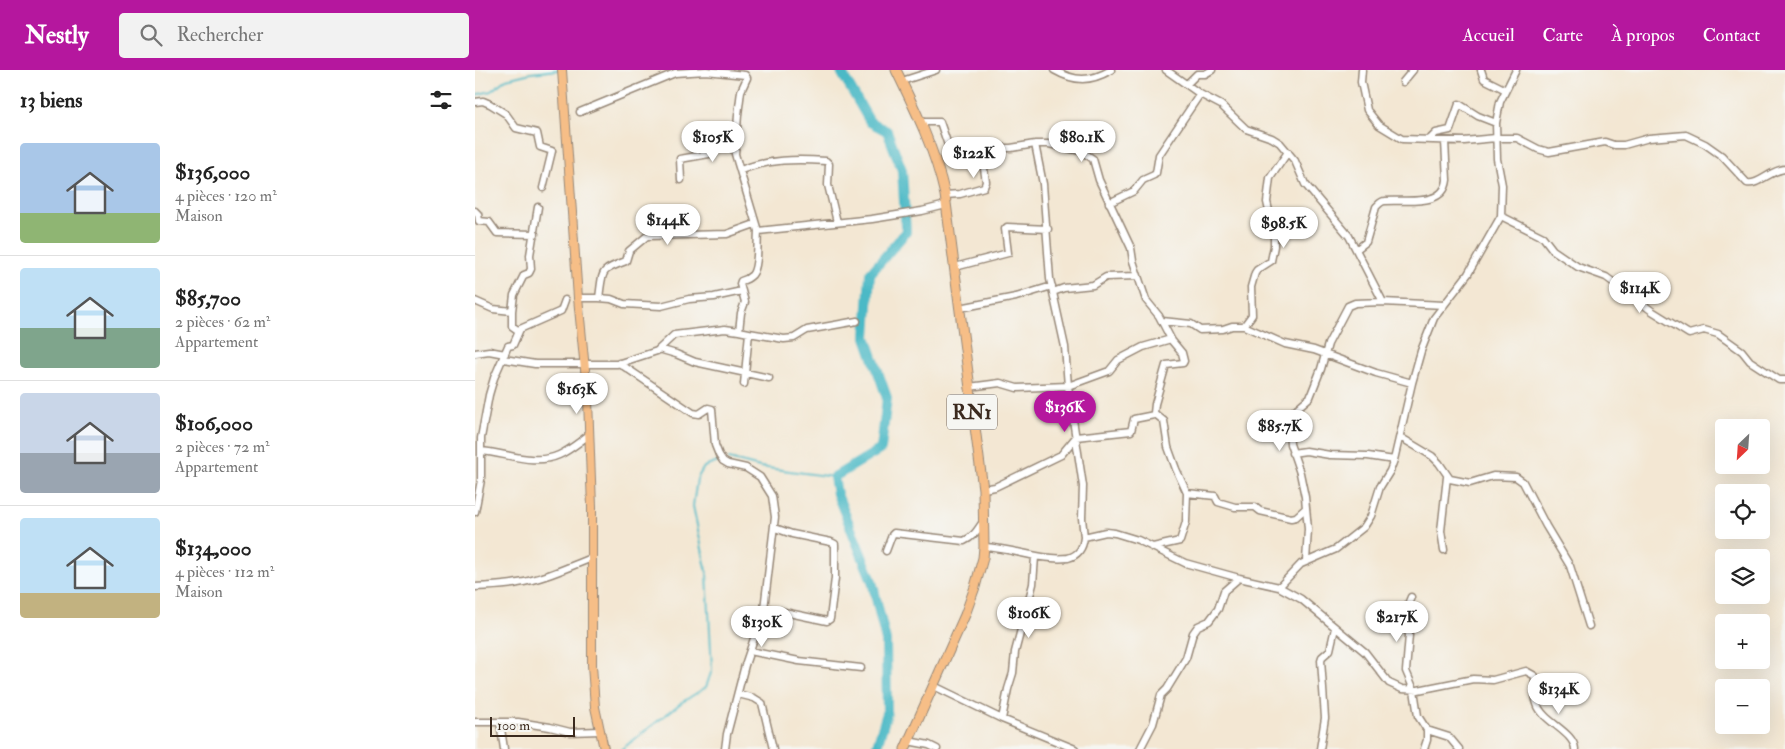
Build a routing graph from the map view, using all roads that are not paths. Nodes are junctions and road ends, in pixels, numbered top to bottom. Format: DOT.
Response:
graph roads {
  1 [pos="562,70"];
  2 [pos="896,70"];
  3 [pos="936,70"];
  4 [pos="1054,70"];
  5 [pos="1111,70"];
  6 [pos="1166,70"];
  7 [pos="1212,70"];
  8 [pos="1362,70"];
  9 [pos="1413,70"];
  10 [pos="1481,70"];
  11 [pos="1516,70"];
  12 [pos="902,81"];
  13 [pos="1403,82"];
  14 [pos="1187,84"];
  15 [pos="1506,90"];
  16 [pos="1200,94"];
  17 [pos="475,102"];
  18 [pos="579,112"];
  19 [pos="921,122"];
  20 [pos="1496,123"];
  21 [pos="736,134"];
  22 [pos="1496,138"];
  23 [pos="1429,140"];
  24 [pos="1445,141"];
  25 [pos="1035,144"];
  26 [pos="981,148"];
  27 [pos="1288,152"];
  28 [pos="1785,169"];
  29 [pos="741,170"];
  30 [pos="681,180"];
  31 [pos="543,188"];
  32 [pos="945,195"];
  33 [pos="1109,203"];
  34 [pos="946,205"];
  35 [pos="538,207"];
  36 [pos="475,211"];
  37 [pos="1501,216"];
  38 [pos="837,222"];
  39 [pos="755,224"];
  40 [pos="1047,229"];
  41 [pos="758,231"];
  42 [pos="535,234"];
  43 [pos="1357,249"];
  44 [pos="955,266"];
  45 [pos="1137,276"];
  46 [pos="1052,289"];
  47 [pos="741,290"];
  48 [pos="578,298"];
  49 [pos="599,298"];
  50 [pos="565,300"];
  51 [pos="475,301"];
  52 [pos="1383,302"];
  53 [pos="1444,305"];
  54 [pos="960,308"];
  55 [pos="512,311"];
  56 [pos="857,321"];
  57 [pos="1162,321"];
  58 [pos="1244,326"];
  59 [pos="519,331"];
  60 [pos="739,331"];
  61 [pos="749,333"];
  62 [pos="1171,339"];
  63 [pos="659,350"];
  64 [pos="475,353"];
  65 [pos="1325,355"];
  66 [pos="504,356"];
  67 [pos="619,364"];
  68 [pos="584,365"];
  69 [pos="745,373"];
  70 [pos="769,378"];
  71 [pos="1785,380"];
  72 [pos="1412,383"];
  73 [pos="743,384"];
  74 [pos="1069,386"];
  75 [pos="969,387"];
  76 [pos="1154,415"];
  77 [pos="589,435"];
  78 [pos="1076,437"];
  79 [pos="1400,437"];
  80 [pos="478,438"];
  81 [pos="481,451"];
  82 [pos="1292,453"];
  83 [pos="1394,460"];
  84 [pos="1447,477"];
  85 [pos="983,489"];
  86 [pos="1187,493"];
  87 [pos="1306,508"];
  88 [pos="475,512"];
  89 [pos="984,519"];
  90 [pos="775,528"];
  91 [pos="1084,537"];
  92 [pos="984,547"];
  93 [pos="1153,547"];
  94 [pos="886,550"];
  95 [pos="1444,550"];
  96 [pos="1035,557"];
  97 [pos="592,558"];
  98 [pos="1306,561"];
  99 [pos="1239,578"];
  100 [pos="475,587"];
  101 [pos="1279,587"];
  102 [pos="1411,598"];
  103 [pos="765,608"];
  104 [pos="1589,626"];
  105 [pos="1335,628"];
  106 [pos="750,651"];
  107 [pos="861,668"];
  108 [pos="934,686"];
  109 [pos="1414,690"];
  110 [pos="738,694"];
  111 [pos="1002,719"];
  112 [pos="475,722"];
  113 [pos="500,722"];
  114 [pos="1427,730"];
  115 [pos="600,731"];
  116 [pos="907,745"];
  117 [pos="604,748"];
  118 [pos="504,749"];
  119 [pos="725,749"];
  120 [pos="773,749"];
  121 [pos="937,749"];
  122 [pos="1075,749"];
  123 [pos="1140,749"];
  124 [pos="1320,749"];
  125 [pos="1424,749"];
  126 [pos="1459,749"];
  127 [pos="1575,749"];
  1 -- 48 [label="main road"];
  2 -- 12 [label="highway, RN1"];
  3 -- 12 [label="street"];
  4 -- 5 [label="street"];
  6 -- 14 [label="street"];
  7 -- 14 [label="street"];
  8 -- 23 [label="street"];
  9 -- 13 [label="street"];
  10 -- 15 [label="street"];
  11 -- 15 [label="street"];
  12 -- 19 [label="highway, RN1"];
  14 -- 16 [label="street"];
  15 -- 20 [label="street"];
  16 -- 27 [label="street"];
  16 -- 33 [label="street"];
  17 -- 31 [label="street"];
  18 -- 21 [label="street"];
  19 -- 26 [label="street"];
  19 -- 32 [label="highway, RN1"];
  20 -- 22 [label="street"];
  20 -- 23 [label="street"];
  21 -- 29 [label="street"];
  21 -- 30 [label="street"];
  22 -- 24 [label="street"];
  22 -- 28 [label="street"];
  22 -- 37 [label="street"];
  23 -- 24 [label="street"];
  24 -- 43 [label="street"];
  25 -- 26 [label="street"];
  25 -- 33 [label="street"];
  25 -- 40 [label="street"];
  26 -- 32 [label="street"];
  27 -- 43 [label="street"];
  27 -- 58 [label="street"];
  29 -- 38 [label="street"];
  29 -- 39 [label="street"];
  32 -- 34 [label="highway, RN1"];
  33 -- 45 [label="street"];
  34 -- 38 [label="street"];
  34 -- 44 [label="highway, RN1"];
  35 -- 42 [label="street"];
  36 -- 42 [label="street"];
  37 -- 53 [label="street"];
  37 -- 71 [label="street"];
  38 -- 41 [label="street"];
  39 -- 41 [label="street"];
  39 -- 49 [label="street"];
  40 -- 44 [label="street"];
  40 -- 46 [label="street"];
  41 -- 47 [label="street"];
  42 -- 55 [label="street"];
  43 -- 52 [label="street"];
  44 -- 54 [label="highway, RN1"];
  45 -- 46 [label="street"];
  45 -- 57 [label="street"];
  46 -- 54 [label="street"];
  46 -- 74 [label="street"];
  47 -- 49 [label="street"];
  47 -- 60 [label="street"];
  48 -- 49 [label="street"];
  48 -- 68 [label="main road"];
  50 -- 59 [label="street"];
  51 -- 55 [label="street"];
  52 -- 53 [label="street"];
  52 -- 65 [label="street"];
  53 -- 72 [label="street"];
  54 -- 75 [label="highway, RN1"];
  55 -- 59 [label="street"];
  56 -- 61 [label="street"];
  57 -- 58 [label="street"];
  57 -- 62 [label="street"];
  58 -- 65 [label="street"];
  59 -- 66 [label="street"];
  60 -- 61 [label="street"];
  60 -- 63 [label="street"];
  61 -- 69 [label="street"];
  62 -- 74 [label="street"];
  62 -- 76 [label="street"];
  63 -- 67 [label="street"];
  63 -- 69 [label="street"];
  64 -- 66 [label="street"];
  65 -- 72 [label="street"];
  65 -- 82 [label="street"];
  66 -- 68 [label="street"];
  66 -- 80 [label="street"];
  67 -- 68 [label="street"];
  67 -- 90 [label="street"];
  68 -- 77 [label="main road"];
  69 -- 70 [label="street"];
  69 -- 73 [label="street"];
  72 -- 79 [label="street"];
  74 -- 75 [label="street"];
  74 -- 78 [label="street"];
  75 -- 85 [label="highway, RN1"];
  76 -- 78 [label="street"];
  76 -- 86 [label="street"];
  77 -- 81 [label="street"];
  77 -- 97 [label="main road"];
  78 -- 85 [label="street"];
  78 -- 91 [label="street"];
  79 -- 83 [label="street"];
  79 -- 84 [label="street"];
  80 -- 81 [label="street"];
  81 -- 88 [label="street"];
  82 -- 83 [label="street"];
  82 -- 87 [label="street"];
  83 -- 98 [label="street"];
  84 -- 95 [label="street"];
  84 -- 104 [label="street"];
  85 -- 89 [label="highway, RN1"];
  86 -- 87 [label="street"];
  86 -- 93 [label="street"];
  87 -- 98 [label="street"];
  89 -- 92 [label="highway, RN1"];
  89 -- 94 [label="street"];
  90 -- 103 [label="street"];
  90 -- 103 [label="street"];
  91 -- 93 [label="street"];
  91 -- 96 [label="street"];
  92 -- 96 [label="street"];
  92 -- 108 [label="highway, RN1"];
  93 -- 99 [label="street"];
  96 -- 111 [label="street"];
  97 -- 100 [label="street"];
  97 -- 115 [label="main road"];
  98 -- 101 [label="street"];
  99 -- 101 [label="street"];
  99 -- 123 [label="street"];
  101 -- 105 [label="street"];
  102 -- 109 [label="street"];
  103 -- 106 [label="street"];
  105 -- 109 [label="street"];
  105 -- 124 [label="street"];
  106 -- 107 [label="street"];
  106 -- 110 [label="street"];
  108 -- 111 [label="street"];
  108 -- 116 [label="highway, RN1"];
  109 -- 114 [label="street"];
  109 -- 127 [label="street"];
  110 -- 119 [label="street"];
  110 -- 120 [label="street"];
  111 -- 122 [label="street"];
  112 -- 113 [label="street"];
  113 -- 115 [label="street"];
  113 -- 118 [label="street"];
  114 -- 125 [label="street"];
  114 -- 126 [label="street"];
  115 -- 117 [label="main road"];
  116 -- 121 [label="street"];
}
